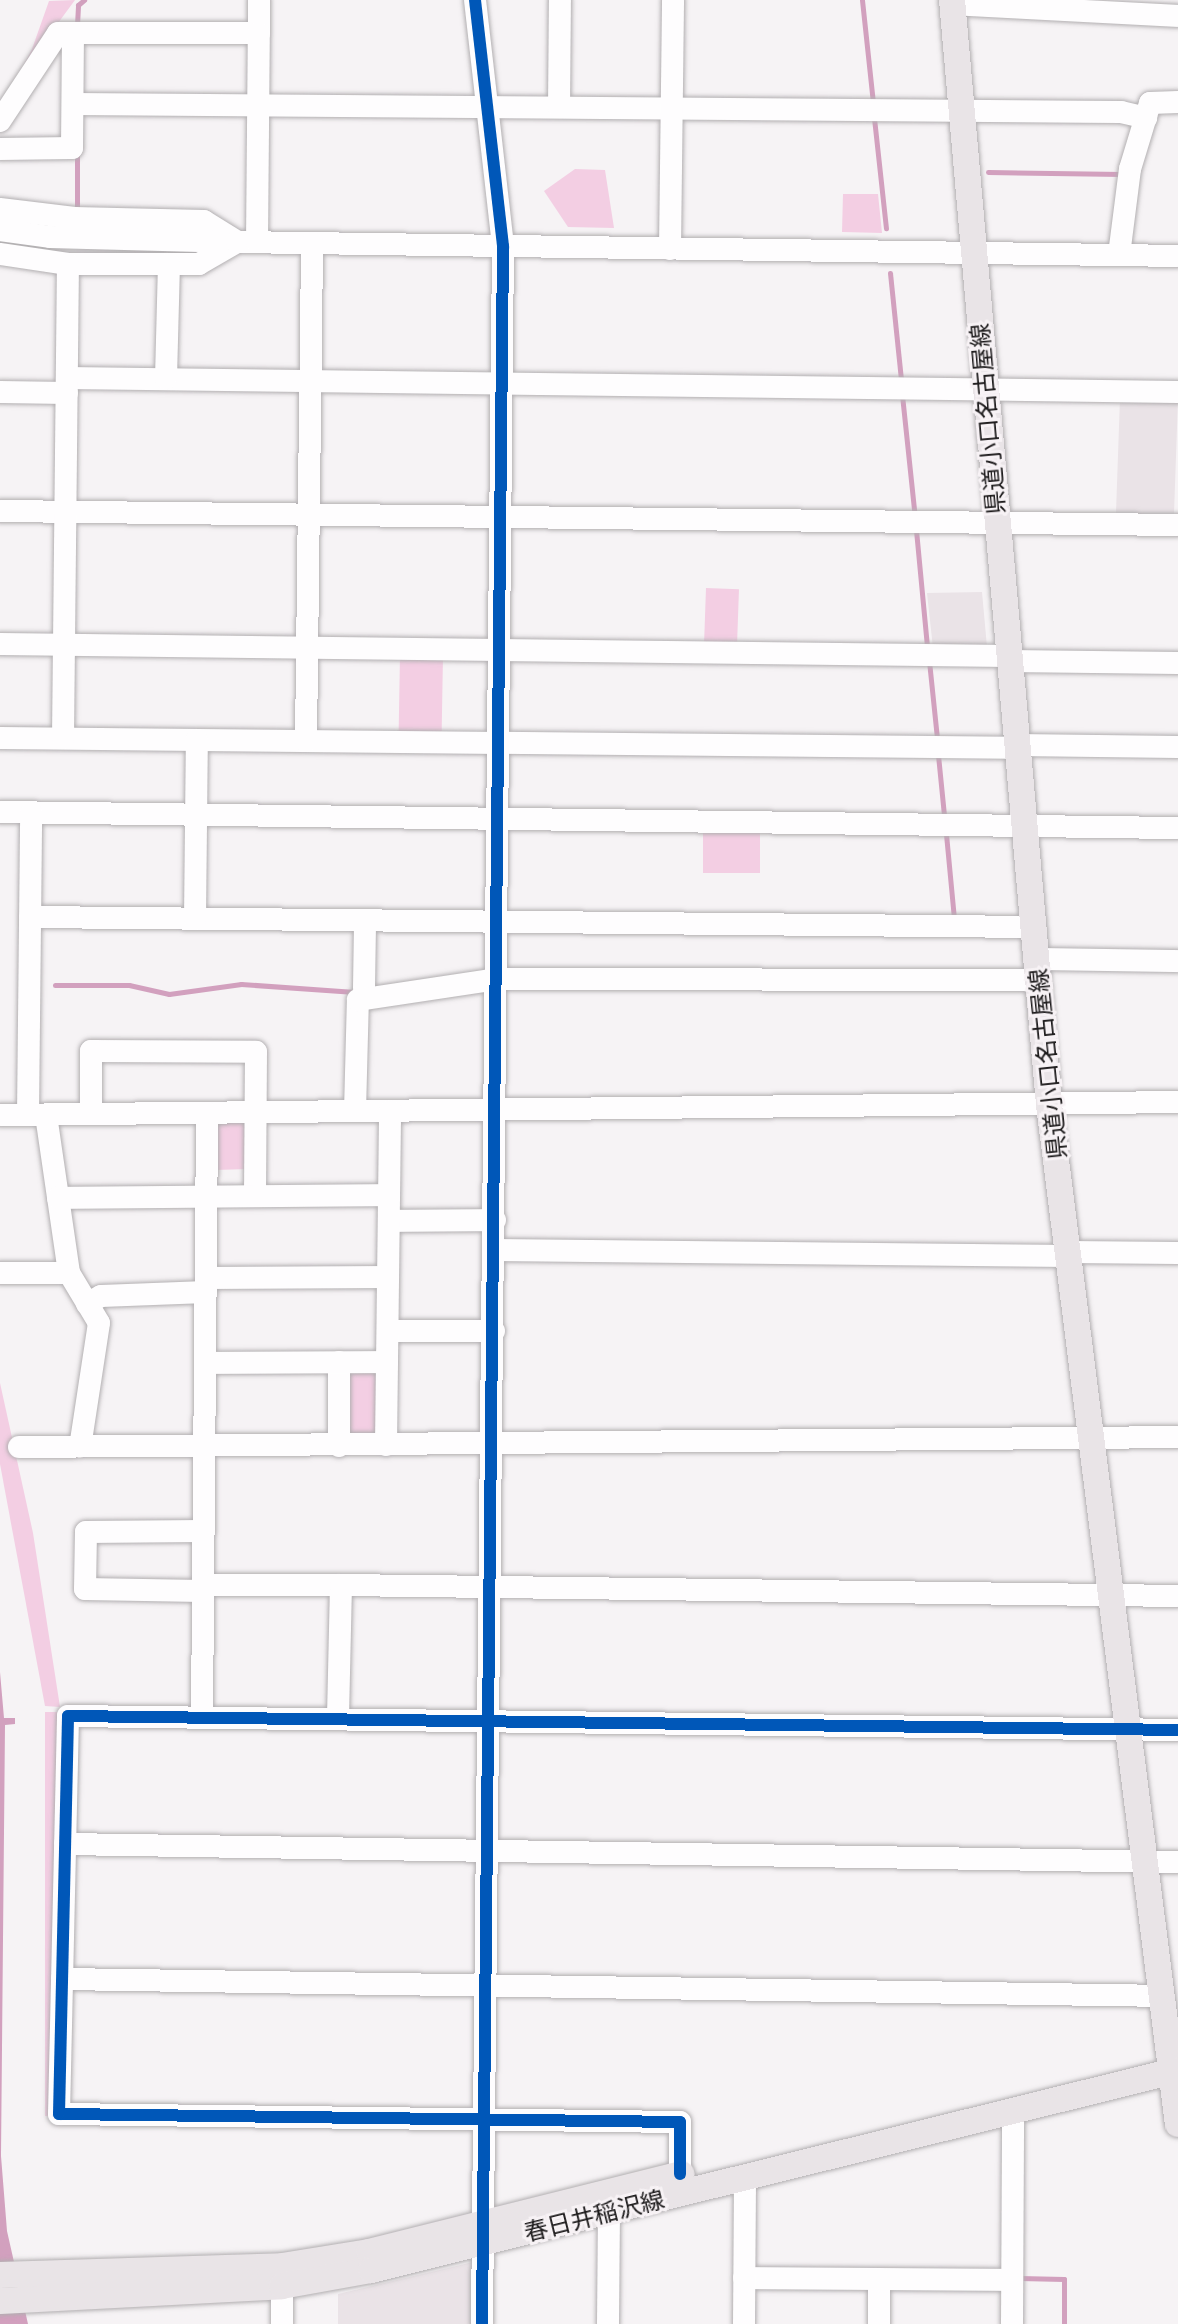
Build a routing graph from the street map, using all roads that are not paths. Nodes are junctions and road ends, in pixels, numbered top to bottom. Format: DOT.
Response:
graph roads {
  1 [pos="259,0"];
  2 [pos="475,0"];
  3 [pos="560,0"];
  4 [pos="673,0"];
  5 [pos="952,2"];
  6 [pos="1178,16"];
  7 [pos="73,33"];
  8 [pos="259,33"];
  9 [pos="1178,102"];
  10 [pos="73,104"];
  11 [pos="259,106"];
  12 [pos="487,107"];
  13 [pos="559,107"];
  14 [pos="672,110"];
  15 [pos="963,112"];
  16 [pos="1146,118"];
  17 [pos="0,121"];
  18 [pos="0,149"];
  19 [pos="0,209"];
  20 [pos="0,230"];
  21 [pos="247,242"];
  22 [pos="312,243"];
  23 [pos="503,246"];
  24 [pos="670,249"];
  25 [pos="973,253"];
  26 [pos="0,254"];
  27 [pos="1119,255"];
  28 [pos="1178,256"];
  29 [pos="68,264"];
  30 [pos="169,264"];
  31 [pos="166,378"];
  32 [pos="310,382"];
  33 [pos="503,384"];
  34 [pos="67,386"];
  35 [pos="986,390"];
  36 [pos="0,392"];
  37 [pos="1178,392"];
  38 [pos="0,511"];
  39 [pos="66,511"];
  40 [pos="308,515"];
  41 [pos="501,516"];
  42 [pos="996,523"];
  43 [pos="1178,525"];
  44 [pos="0,644"];
  45 [pos="63,645"];
  46 [pos="306,648"];
  47 [pos="499,650"];
  48 [pos="1009,659"];
  49 [pos="1178,663"];
  50 [pos="0,738"];
  51 [pos="63,738"];
  52 [pos="197,740"];
  53 [pos="306,741"];
  54 [pos="499,744"];
  55 [pos="1016,747"];
  56 [pos="1178,747"];
  57 [pos="0,812"];
  58 [pos="31,813"];
  59 [pos="197,815"];
  60 [pos="498,819"];
  61 [pos="1023,826"];
  62 [pos="1178,828"];
  63 [pos="30,917"];
  64 [pos="195,919"];
  65 [pos="365,921"];
  66 [pos="497,922"];
  67 [pos="1032,927"];
  68 [pos="1178,961"];
  69 [pos="1036,970"];
  70 [pos="497,979"];
  71 [pos="364,988"];
  72 [pos="1178,1102"];
  73 [pos="1049,1105"];
  74 [pos="496,1110"];
  75 [pos="355,1111"];
  76 [pos="390,1111"];
  77 [pos="255,1112"];
  78 [pos="207,1113"];
  79 [pos="91,1114"];
  80 [pos="0,1115"];
  81 [pos="37,1115"];
  82 [pos="389,1195"];
  83 [pos="207,1196"];
  84 [pos="255,1196"];
  85 [pos="58,1198"];
  86 [pos="495,1220"];
  87 [pos="389,1221"];
  88 [pos="495,1250"];
  89 [pos="1178,1253"];
  90 [pos="1069,1254"];
  91 [pos="0,1273"];
  92 [pos="69,1273"];
  93 [pos="388,1277"];
  94 [pos="206,1285"];
  95 [pos="87,1304"];
  96 [pos="388,1331"];
  97 [pos="494,1331"];
  98 [pos="339,1362"];
  99 [pos="387,1362"];
  100 [pos="205,1363"];
  101 [pos="1178,1437"];
  102 [pos="1092,1438"];
  103 [pos="492,1444"];
  104 [pos="386,1445"];
  105 [pos="204,1446"];
  106 [pos="339,1446"];
  107 [pos="19,1447"];
  108 [pos="80,1447"];
  109 [pos="202,1531"];
  110 [pos="341,1585"];
  111 [pos="491,1585"];
  112 [pos="202,1588"];
  113 [pos="1111,1595"];
  114 [pos="1178,1596"];
  115 [pos="202,1716"];
  116 [pos="338,1717"];
  117 [pos="488,1718"];
  118 [pos="1130,1729"];
  119 [pos="1178,1730"];
  120 [pos="65,1844"];
  121 [pos="489,1850"];
  122 [pos="1146,1861"];
  123 [pos="1178,1862"];
  124 [pos="62,1979"];
  125 [pos="487,1986"];
  126 [pos="1163,1996"];
  127 [pos="1174,2062"];
  128 [pos="1013,2111"];
  129 [pos="486,2121"];
  130 [pos="1178,2122"];
  131 [pos="680,2174"];
  132 [pos="745,2176"];
  133 [pos="609,2212"];
  134 [pos="483,2234"];
  135 [pos="0,2275"];
  136 [pos="744,2278"];
  137 [pos="879,2279"];
  138 [pos="1012,2280"];
  139 [pos="282,2286"];
  140 [pos="45,2287"];
  141 [pos="0,2301"];
  142 [pos="282,2324"];
  143 [pos="482,2324"];
  144 [pos="608,2324"];
  145 [pos="744,2324"];
  146 [pos="879,2324"];
  147 [pos="1012,2324"];
  1 -- 8 [label="street"];
  2 -- 12 [label="street"];
  3 -- 13 [label="street"];
  4 -- 14 [label="street"];
  5 -- 6 [label="street"];
  5 -- 15 [label="main road, 県道小口名古屋線"];
  7 -- 8 [label="street"];
  7 -- 10 [label="street"];
  7 -- 17 [label="street"];
  8 -- 11 [label="street"];
  9 -- 16 [label="street"];
  10 -- 11 [label="street"];
  10 -- 18 [label="street"];
  11 -- 12 [label="street"];
  11 -- 21 [label="street"];
  12 -- 13 [label="street"];
  12 -- 23 [label="street"];
  13 -- 14 [label="street"];
  14 -- 15 [label="street"];
  14 -- 24 [label="street"];
  15 -- 16 [label="street"];
  15 -- 25 [label="main road, 県道小口名古屋線"];
  16 -- 27 [label="street"];
  19 -- 21 [label="street"];
  20 -- 21 [label="street"];
  21 -- 22 [label="street"];
  21 -- 30 [label="street"];
  22 -- 23 [label="street"];
  22 -- 32 [label="street"];
  23 -- 24 [label="street"];
  23 -- 33 [label="street"];
  24 -- 25 [label="street"];
  25 -- 27 [label="street"];
  25 -- 35 [label="main road, 県道小口名古屋線"];
  26 -- 29 [label="street"];
  27 -- 28 [label="street"];
  29 -- 30 [label="street"];
  29 -- 34 [label="street"];
  30 -- 31 [label="street"];
  31 -- 32 [label="street"];
  31 -- 34 [label="street"];
  32 -- 33 [label="street"];
  32 -- 40 [label="street"];
  33 -- 35 [label="street"];
  33 -- 41 [label="street"];
  34 -- 36 [label="street"];
  34 -- 39 [label="street"];
  35 -- 37 [label="street"];
  35 -- 42 [label="main road, 県道小口名古屋線"];
  38 -- 39 [label="street"];
  39 -- 40 [label="street"];
  39 -- 45 [label="street"];
  40 -- 41 [label="street"];
  40 -- 46 [label="street"];
  41 -- 42 [label="street"];
  41 -- 47 [label="street"];
  42 -- 43 [label="street"];
  42 -- 48 [label="main road, 県道小口名古屋線"];
  44 -- 45 [label="street"];
  45 -- 46 [label="street"];
  45 -- 51 [label="street"];
  46 -- 47 [label="street"];
  46 -- 53 [label="street"];
  47 -- 48 [label="street"];
  47 -- 54 [label="street"];
  48 -- 49 [label="street"];
  48 -- 55 [label="main road, 県道小口名古屋線"];
  50 -- 51 [label="street"];
  51 -- 52 [label="street"];
  52 -- 53 [label="street"];
  52 -- 59 [label="street"];
  53 -- 54 [label="street"];
  54 -- 55 [label="street"];
  54 -- 60 [label="street"];
  55 -- 56 [label="street"];
  55 -- 61 [label="main road, 県道小口名古屋線"];
  57 -- 58 [label="street"];
  58 -- 59 [label="street"];
  58 -- 63 [label="street"];
  59 -- 60 [label="street"];
  59 -- 64 [label="street"];
  60 -- 61 [label="street"];
  60 -- 66 [label="street"];
  61 -- 62 [label="street"];
  61 -- 67 [label="main road, 県道小口名古屋線"];
  63 -- 64 [label="street"];
  63 -- 81 [label="street"];
  64 -- 65 [label="street"];
  65 -- 66 [label="street"];
  65 -- 71 [label="street"];
  66 -- 67 [label="street"];
  66 -- 70 [label="street"];
  67 -- 69 [label="main road, 県道小口名古屋線"];
  68 -- 69 [label="street"];
  69 -- 70 [label="street"];
  69 -- 73 [label="main road, 県道小口名古屋線"];
  70 -- 74 [label="street"];
  70 -- 75 [label="street"];
  72 -- 73 [label="street"];
  73 -- 74 [label="street"];
  73 -- 90 [label="main road, 県道小口名古屋線"];
  74 -- 76 [label="street"];
  74 -- 86 [label="street"];
  75 -- 76 [label="street"];
  75 -- 77 [label="street"];
  76 -- 82 [label="street"];
  77 -- 78 [label="street"];
  77 -- 79 [label="street"];
  77 -- 84 [label="street"];
  78 -- 79 [label="street"];
  78 -- 83 [label="street"];
  79 -- 81 [label="street"];
  80 -- 81 [label="street"];
  81 -- 85 [label="street"];
  82 -- 84 [label="street"];
  82 -- 87 [label="street"];
  83 -- 84 [label="street"];
  83 -- 85 [label="street"];
  83 -- 94 [label="street"];
  85 -- 92 [label="street"];
  86 -- 87 [label="street"];
  86 -- 88 [label="street"];
  87 -- 93 [label="street"];
  88 -- 90 [label="street"];
  88 -- 97 [label="street"];
  89 -- 90 [label="street"];
  90 -- 102 [label="main road, 県道小口名古屋線"];
  91 -- 92 [label="street"];
  92 -- 95 [label="street"];
  93 -- 94 [label="street"];
  93 -- 96 [label="street"];
  94 -- 95 [label="street"];
  94 -- 100 [label="street"];
  95 -- 108 [label="street"];
  96 -- 97 [label="street"];
  96 -- 99 [label="street"];
  97 -- 103 [label="street"];
  98 -- 99 [label="street"];
  98 -- 100 [label="street"];
  98 -- 106 [label="street"];
  99 -- 104 [label="street"];
  100 -- 105 [label="street"];
  101 -- 102 [label="street"];
  102 -- 103 [label="street"];
  102 -- 113 [label="main road, 県道小口名古屋線"];
  103 -- 104 [label="street"];
  103 -- 111 [label="street"];
  104 -- 106 [label="street"];
  105 -- 106 [label="street"];
  105 -- 108 [label="street"];
  105 -- 109 [label="street"];
  107 -- 108 [label="street"];
  109 -- 112 [label="street"];
  109 -- 112 [label="street"];
  110 -- 111 [label="street"];
  110 -- 112 [label="street"];
  110 -- 116 [label="street"];
  111 -- 113 [label="street"];
  111 -- 117 [label="street"];
  112 -- 115 [label="street"];
  113 -- 114 [label="street"];
  113 -- 118 [label="main road, 県道小口名古屋線"];
  115 -- 116 [label="street"];
  115 -- 120 [label="street"];
  116 -- 117 [label="street"];
  117 -- 118 [label="street"];
  117 -- 121 [label="street"];
  118 -- 119 [label="street"];
  118 -- 122 [label="main road, 県道小口名古屋線"];
  120 -- 121 [label="street"];
  120 -- 124 [label="street"];
  121 -- 122 [label="street"];
  121 -- 125 [label="street"];
  122 -- 123 [label="street"];
  122 -- 126 [label="main road, 県道小口名古屋線"];
  124 -- 125 [label="street"];
  124 -- 129 [label="street"];
  125 -- 126 [label="street"];
  125 -- 129 [label="street"];
  126 -- 127 [label="main road, 県道小口名古屋線"];
  127 -- 128 [label="main road, 春日井稲沢線"];
  127 -- 130 [label="main road, 県道小口名古屋線"];
  127 -- 131 [label="main road, 春日井稲沢線"];
  128 -- 132 [label="main road, 春日井稲沢線"];
  128 -- 138 [label="street"];
  129 -- 131 [label="street"];
  129 -- 134 [label="street"];
  131 -- 134 [label="main road, 春日井稲沢線"];
  132 -- 133 [label="main road, 春日井稲沢線"];
  132 -- 136 [label="street"];
  133 -- 134 [label="main road, 春日井稲沢線"];
  133 -- 144 [label="street"];
  134 -- 139 [label="main road, 春日井稲沢線"];
  134 -- 140 [label="main road, 春日井稲沢線"];
  134 -- 143 [label="street"];
  135 -- 140 [label="main road, 春日井稲沢線"];
  136 -- 137 [label="street"];
  136 -- 145 [label="street"];
  137 -- 138 [label="street"];
  137 -- 146 [label="street"];
  138 -- 147 [label="street"];
  139 -- 140 [label="main road, 春日井稲沢線"];
  139 -- 142 [label="street"];
  140 -- 141 [label="main road, 春日井稲沢線"];
}
